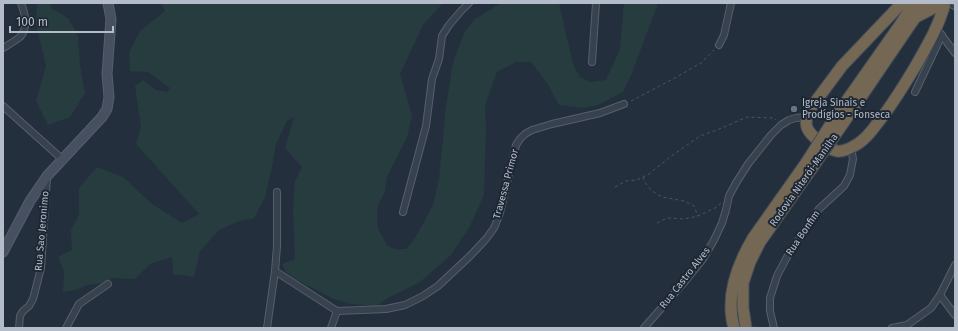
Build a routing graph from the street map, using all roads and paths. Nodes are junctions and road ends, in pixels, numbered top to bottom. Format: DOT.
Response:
graph roads {
  1 [pos="21,3"];
  2 [pos="108,3"];
  3 [pos="469,3"];
  4 [pos="596,3"];
  5 [pos="730,3"];
  6 [pos="914,3"];
  7 [pos="925,3"];
  8 [pos="945,3"];
  9 [pos="900,4"];
  10 [pos="955,8"];
  11 [pos="914,19"];
  12 [pos="939,31"];
  13 [pos="719,45"];
  14 [pos="3,48"];
  15 [pos="955,53"];
  16 [pos="592,62"];
  17 [pos="915,92"];
  18 [pos="624,104"];
  19 [pos="3,106"];
  20 [pos="806,117"];
  21 [pos="840,119"];
  22 [pos="781,125"];
  23 [pos="851,148"];
  24 [pos="62,159"];
  25 [pos="809,165"];
  26 [pos="47,176"];
  27 [pos="643,177"];
  28 [pos="614,187"];
  29 [pos="277,192"];
  30 [pos="729,196"];
  31 [pos="403,212"];
  32 [pos="698,216"];
  33 [pos="657,222"];
  34 [pos="3,252"];
  35 [pos="955,265"];
  36 [pos="275,271"];
  37 [pos="108,284"];
  38 [pos="940,295"];
  39 [pos="338,311"];
  40 [pos="955,315"];
  41 [pos="906,326"];
  42 [pos="19,328"];
  43 [pos="66,328"];
  44 [pos="266,328"];
  45 [pos="331,328"];
  46 [pos="644,328"];
  47 [pos="734,328"];
  48 [pos="746,328"];
  49 [pos="774,328"];
  50 [pos="892,328"];
  1 -- 14 [label="street"];
  2 -- 24 [label="street"];
  3 -- 31 [label="street"];
  4 -- 16 [label="street"];
  5 -- 13 [label="street"];
  6 -- 21 [label="highway, Rodovia Niterói-Manilha"];
  7 -- 11 [label="highway, Rodovia Niterói-Manilha"];
  8 -- 10 [label="lane"];
  8 -- 11 [label="highway"];
  8 -- 12 [label="highway"];
  9 -- 20 [label="highway"];
  11 -- 21 [label="highway, Rodovia Niterói-Manilha"];
  12 -- 15 [label="street"];
  12 -- 17 [label="street"];
  12 -- 23 [label="highway"];
  13 -- 18 [label="path"];
  18 -- 39 [label="street, Travessa Primor"];
  19 -- 24 [label="street"];
  20 -- 22 [label="street, Rua Castro Alves"];
  20 -- 23 [label="highway"];
  21 -- 25 [label="highway, Rodovia Niterói-Manilha, bridge"];
  22 -- 27 [label="path"];
  22 -- 30 [label="street, Rua Castro Alves"];
  23 -- 49 [label="street, Rua Bonfim"];
  24 -- 26 [label="street"];
  25 -- 47 [label="highway, Rodovia Niterói-Manilha"];
  25 -- 48 [label="highway, Rodovia Niterói-Manilha"];
  26 -- 34 [label="street"];
  26 -- 42 [label="street, Rua Sao Jeronimo"];
  27 -- 28 [label="path"];
  27 -- 32 [label="path"];
  29 -- 36 [label="street"];
  30 -- 32 [label="path"];
  30 -- 46 [label="street, Rua Castro Alves"];
  32 -- 33 [label="path"];
  35 -- 38 [label="street"];
  36 -- 39 [label="street"];
  36 -- 44 [label="street"];
  37 -- 43 [label="street"];
  38 -- 40 [label="street"];
  38 -- 41 [label="street"];
  39 -- 45 [label="street"];
  41 -- 50 [label="street"];
}
